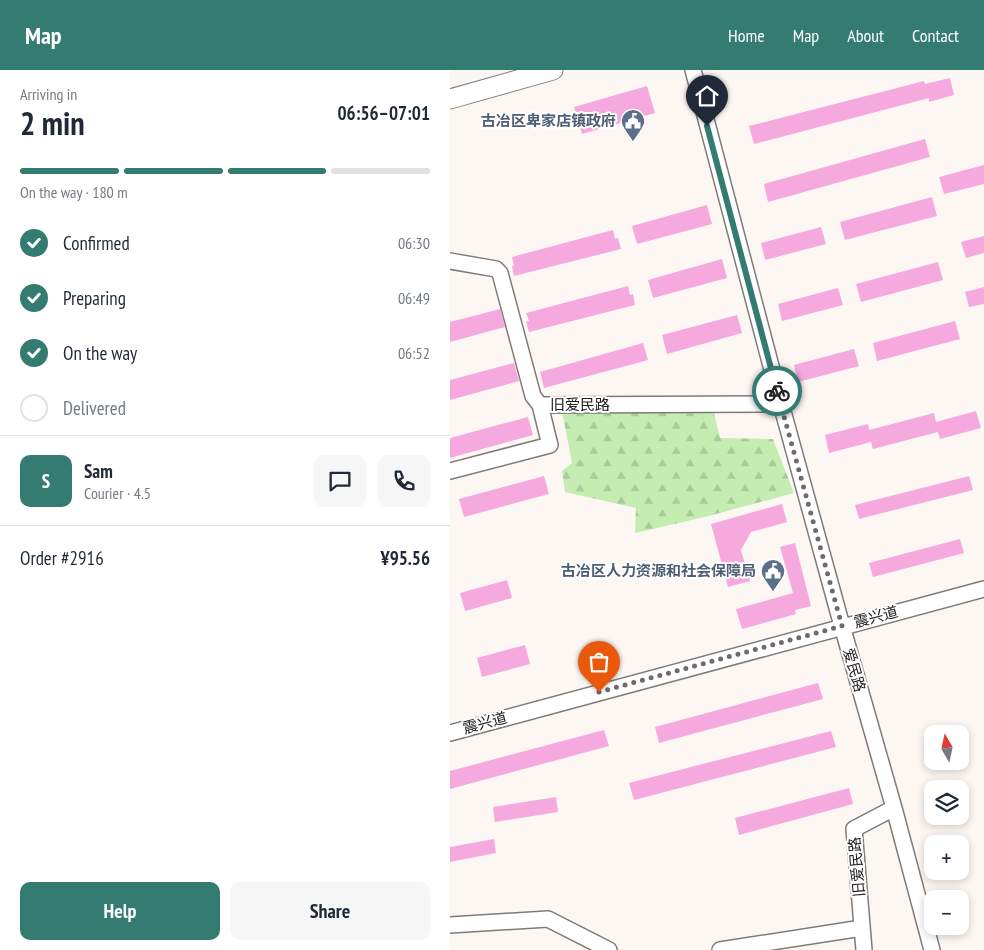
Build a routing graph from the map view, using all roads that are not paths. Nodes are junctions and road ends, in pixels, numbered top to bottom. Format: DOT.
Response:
graph roads {
  1 [pos="553,70"];
  2 [pos="693,70"];
  3 [pos="523,74"];
  4 [pos="450,99"];
  5 [pos="450,261"];
  6 [pos="781,404"];
  7 [pos="540,405"];
  8 [pos="450,471"];
  9 [pos="984,588"];
  10 [pos="842,626"];
  11 [pos="450,733"];
  12 [pos="894,808"];
  13 [pos="450,925"];
  14 [pos="862,928"];
  15 [pos="609,950"];
  16 [pos="720,950"];
  17 [pos="864,950"];
  18 [pos="932,950"];
  1 -- 3 [label="main road"];
  2 -- 6 [label="street, 爱民路"];
  3 -- 4 [label="main road"];
  5 -- 7 [label="street, 旧爱民路"];
  6 -- 7 [label="street, 旧爱民路"];
  6 -- 10 [label="street, 爱民路"];
  7 -- 8 [label="street"];
  9 -- 10 [label="street, 震兴道"];
  10 -- 11 [label="street, 震兴道"];
  10 -- 12 [label="street, 爱民路"];
  12 -- 14 [label="street, 旧爱民路"];
  12 -- 18 [label="street, 爱民路"];
  13 -- 15 [label="street"];
  14 -- 16 [label="street"];
  14 -- 17 [label="street, 旧爱民路"];
}
